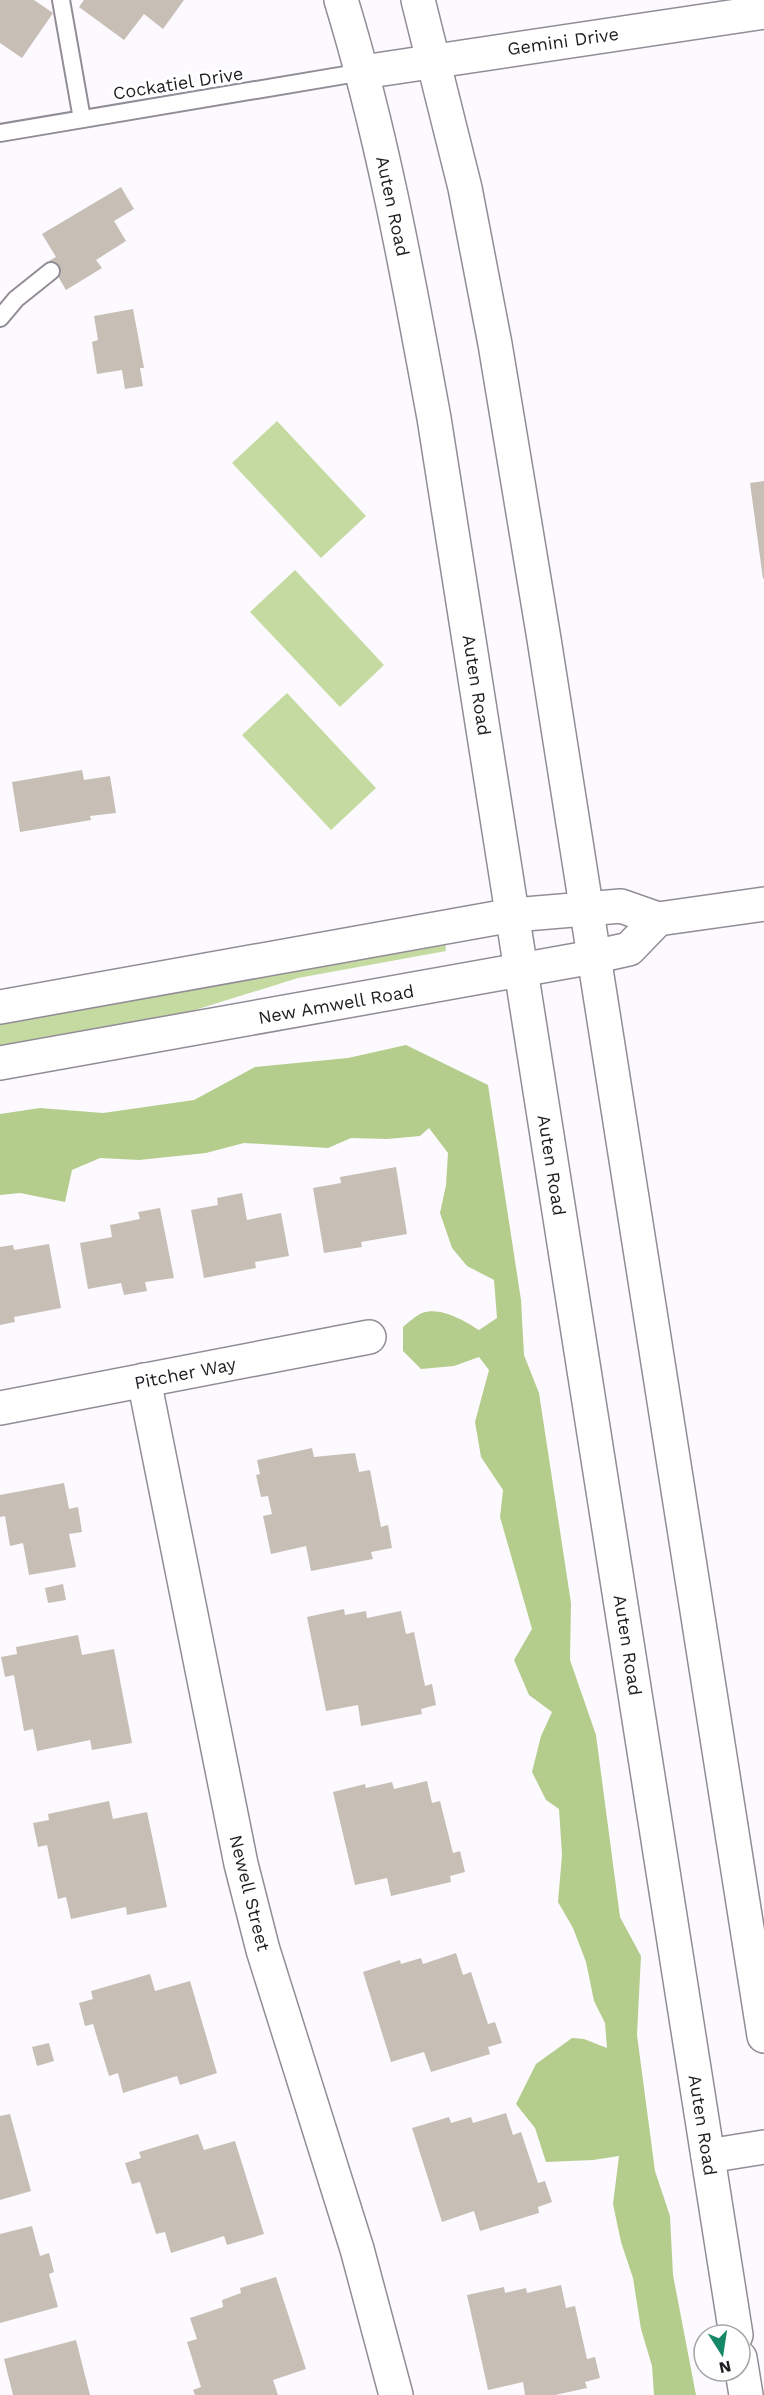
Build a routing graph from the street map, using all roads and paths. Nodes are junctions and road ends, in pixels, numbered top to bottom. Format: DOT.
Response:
graph roads {
  1 [pos="61,0"];
  2 [pos="341,0"];
  3 [pos="417,0"];
  4 [pos="764,12"];
  5 [pos="434,61"];
  6 [pos="363,72"];
  7 [pos="82,119"];
  8 [pos="0,133"];
  9 [pos="51,271"];
  10 [pos="0,318"];
  11 [pos="764,904"];
  12 [pos="585,909"];
  13 [pos="513,915"];
  14 [pos="658,919"];
  15 [pos="593,957"];
  16 [pos="522,971"];
  17 [pos="0,1007"];
  18 [pos="0,1063"];
  19 [pos="369,1337"];
  20 [pos="144,1380"];
  21 [pos="0,1408"];
  22 [pos="764,2036"];
  23 [pos="764,2147"];
  24 [pos="708,2156"];
  25 [pos="734,2323"];
  26 [pos="396,2395"];
  1 -- 7 [label="lane"];
  2 -- 6 [label="street, Auten Road"];
  3 -- 5 [label="street"];
  4 -- 5 [label="street, Gemini Drive"];
  5 -- 6 [label="street, Gemini Drive"];
  5 -- 12 [label="street"];
  6 -- 7 [label="lane, Cockatiel Drive"];
  6 -- 13 [label="street, Auten Road"];
  7 -- 8 [label="lane, Cockatiel Drive"];
  9 -- 10 [label="lane"];
  11 -- 14 [label="street"];
  12 -- 13 [label="street"];
  12 -- 14 [label="street"];
  12 -- 15 [label="street"];
  13 -- 16 [label="street, Auten Road"];
  13 -- 17 [label="street"];
  14 -- 15 [label="street, New Amwell Road"];
  15 -- 16 [label="street, New Amwell Road"];
  15 -- 22 [label="street"];
  16 -- 18 [label="street, New Amwell Road"];
  16 -- 24 [label="street, Auten Road"];
  19 -- 20 [label="street, Pitcher Way"];
  20 -- 21 [label="street, Pitcher Way"];
  20 -- 26 [label="street, Newell Street"];
  23 -- 24 [label="street"];
  24 -- 25 [label="street, Auten Road"];
}
